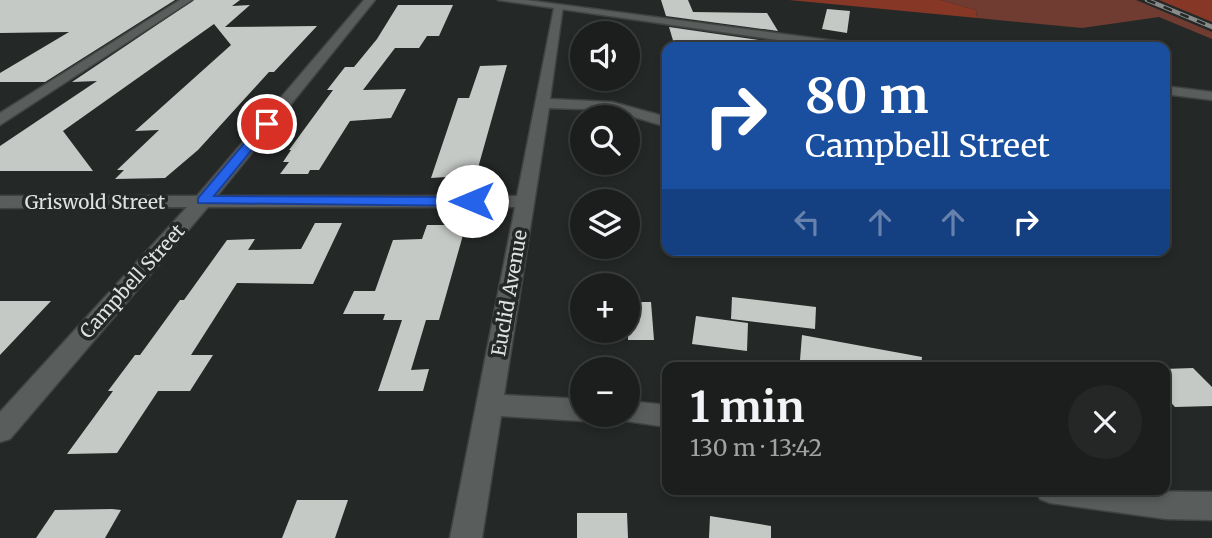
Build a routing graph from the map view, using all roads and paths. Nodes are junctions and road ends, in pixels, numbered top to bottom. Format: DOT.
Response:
graph roads {
  1 [pos="187,0"];
  2 [pos="370,0"];
  3 [pos="503,0"];
  4 [pos="559,8"];
  5 [pos="814,42"];
  6 [pos="1170,91"];
  7 [pos="1212,96"];
  8 [pos="542,103"];
  9 [pos="0,120"];
  10 [pos="662,121"];
  11 [pos="203,201"];
  12 [pos="525,201"];
  13 [pos="0,202"];
  14 [pos="489,405"];
  15 [pos="570,409"];
  16 [pos="640,413"];
  17 [pos="662,415"];
  18 [pos="0,431"];
  19 [pos="1089,495"];
  20 [pos="1212,506"];
  21 [pos="466,538"];
  1 -- 9 [label="street"];
  2 -- 11 [label="street, Campbell Street"];
  3 -- 4 [label="street"];
  4 -- 5 [label="street"];
  4 -- 8 [label="street, Euclid Avenue"];
  6 -- 7 [label="street"];
  8 -- 10 [label="street"];
  8 -- 12 [label="street, Euclid Avenue"];
  11 -- 12 [label="street, Griswold Street"];
  11 -- 13 [label="street, Griswold Street"];
  11 -- 18 [label="street, Campbell Street"];
  12 -- 14 [label="street, Euclid Avenue"];
  14 -- 15 [label="street"];
  14 -- 21 [label="street, Euclid Avenue"];
  16 -- 17 [label="street"];
  19 -- 20 [label="street"];
}
